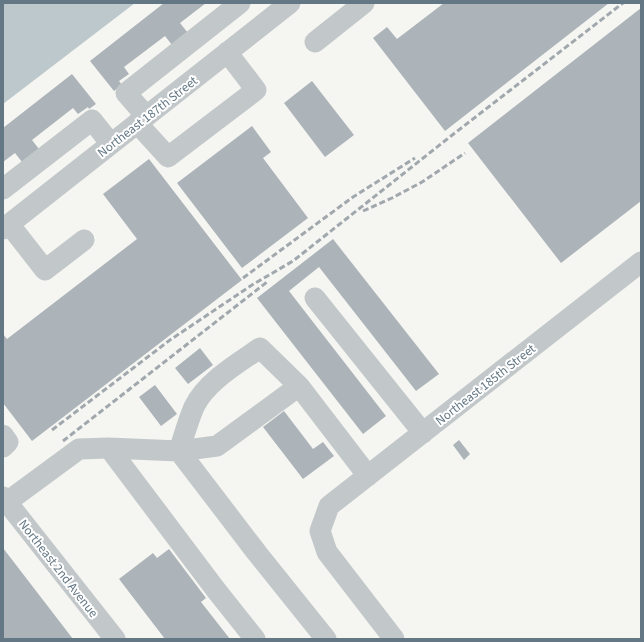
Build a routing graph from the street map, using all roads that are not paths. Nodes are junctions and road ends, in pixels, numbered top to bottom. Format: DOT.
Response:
graph roads {
  1 [pos="240,3"];
  2 [pos="364,3"];
  3 [pos="284,5"];
  4 [pos="315,42"];
  5 [pos="227,52"];
  6 [pos="141,120"];
  7 [pos="111,144"];
  8 [pos="3,189"];
  9 [pos="6,226"];
  10 [pos="84,240"];
  11 [pos="641,262"];
  12 [pos="315,298"];
  13 [pos="298,386"];
  14 [pos="423,433"];
  15 [pos="3,435"];
  16 [pos="3,447"];
  17 [pos="108,448"];
  18 [pos="179,451"];
  19 [pos="368,476"];
  20 [pos="5,499"];
  21 [pos="115,639"];
  22 [pos="255,639"];
  23 [pos="326,639"];
  24 [pos="394,639"];
  1 -- 6 [label="street"];
  2 -- 4 [label="street"];
  3 -- 5 [label="street, Northeast 187th Street"];
  5 -- 6 [label="street, Northeast 187th Street"];
  5 -- 6 [label="street"];
  6 -- 7 [label="street, Northeast 187th Street"];
  7 -- 8 [label="street"];
  7 -- 9 [label="street, Northeast 187th Street"];
  9 -- 10 [label="street"];
  11 -- 14 [label="street, Northeast 185th Street"];
  12 -- 14 [label="street"];
  13 -- 18 [label="street"];
  13 -- 18 [label="street"];
  13 -- 19 [label="street"];
  14 -- 19 [label="street, Northeast 185th Street"];
  15 -- 16 [label="street"];
  17 -- 18 [label="street"];
  17 -- 20 [label="street"];
  17 -- 22 [label="street"];
  18 -- 23 [label="street"];
  19 -- 24 [label="street, Northeast 185th Street"];
  20 -- 21 [label="street, Northeast 2nd Avenue"];
}
